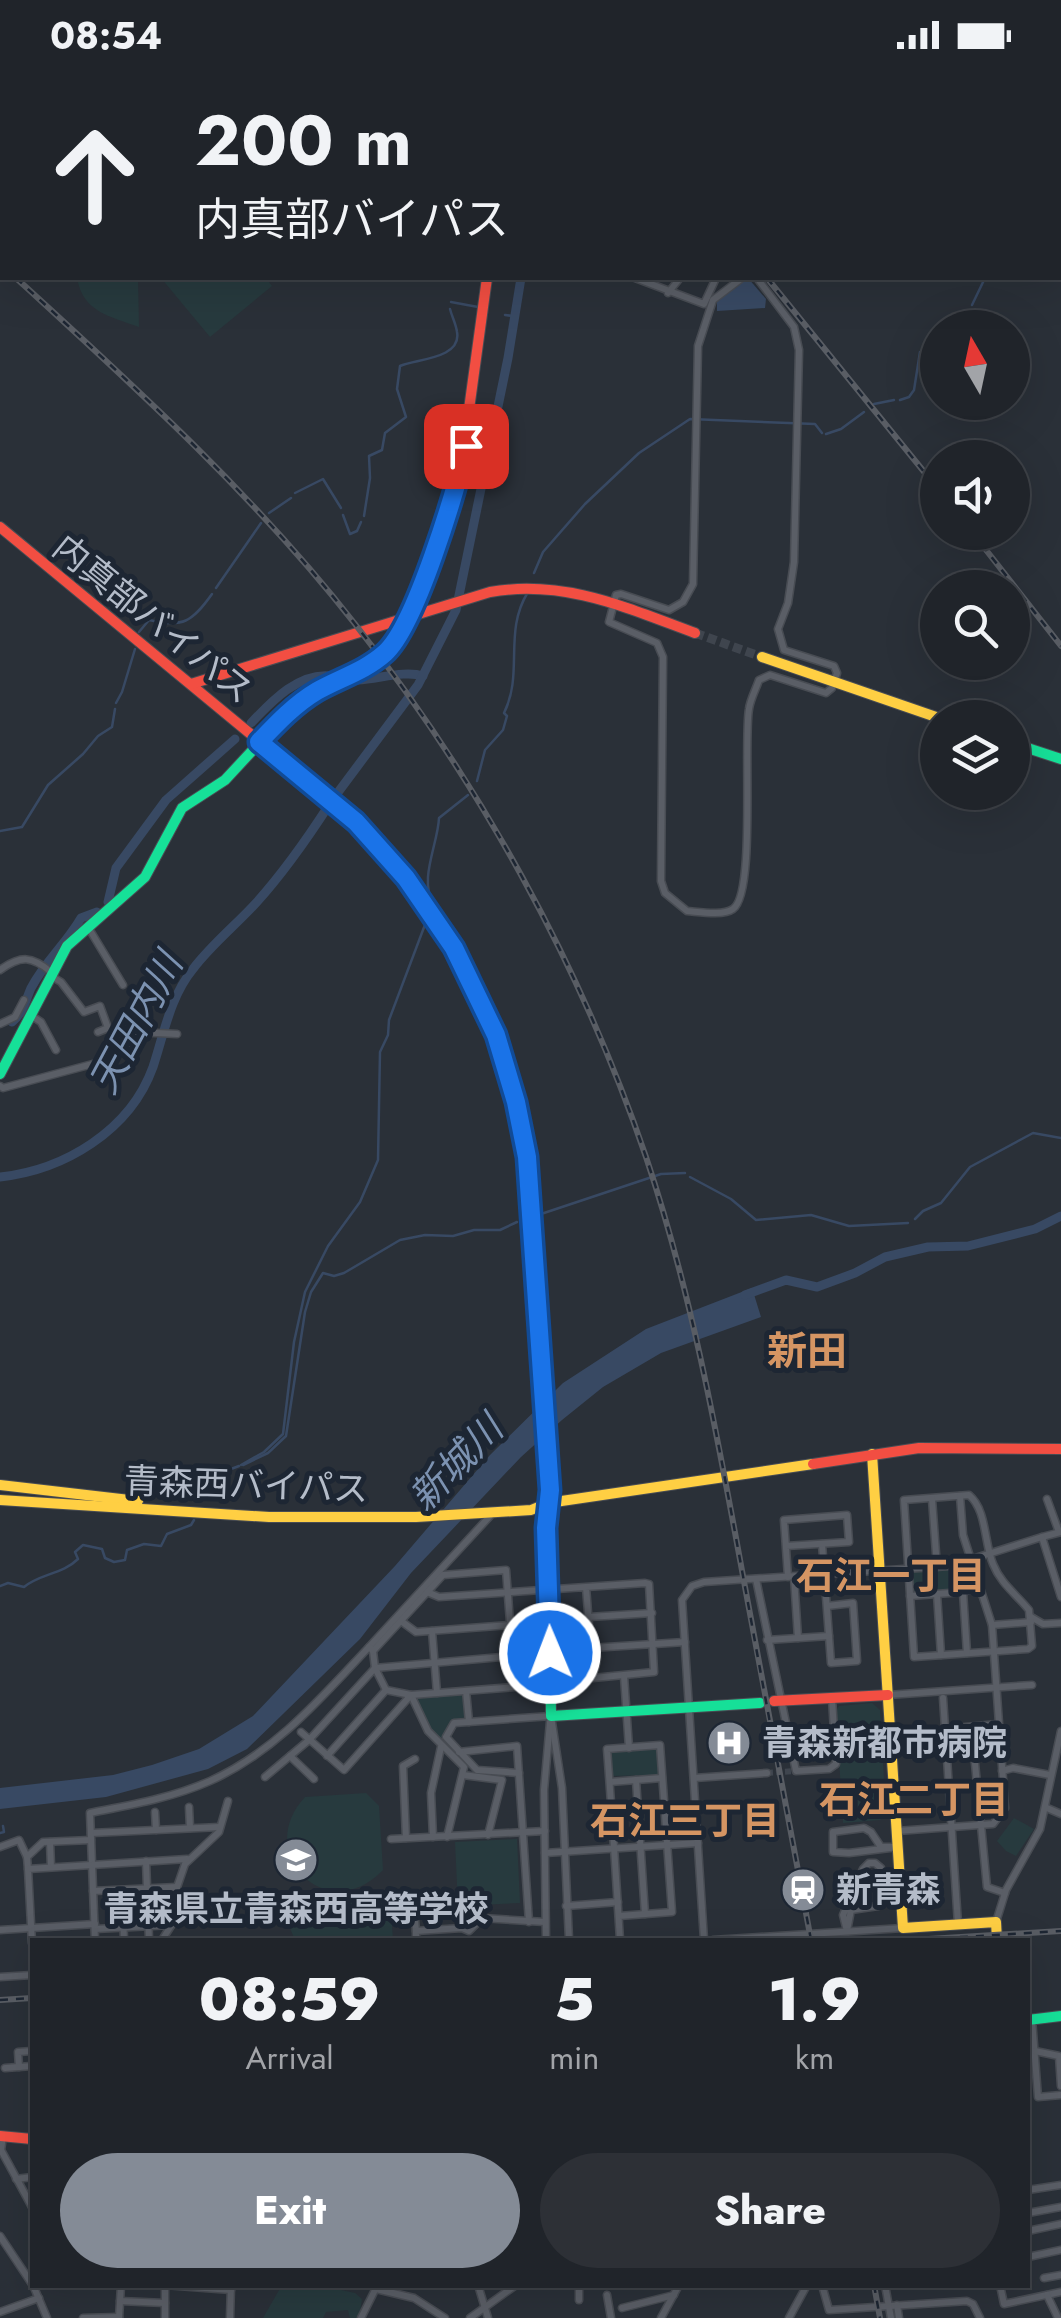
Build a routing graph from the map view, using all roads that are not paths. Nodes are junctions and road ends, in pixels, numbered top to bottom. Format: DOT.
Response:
graph roads {
  1 [pos="487,280"];
  2 [pos="642,280"];
  3 [pos="678,280"];
  4 [pos="715,280"];
  5 [pos="739,280"];
  6 [pos="760,280"];
  7 [pos="668,292"];
  8 [pos="0,528"];
  9 [pos="613,606"];
  10 [pos="410,617"];
  11 [pos="695,633"];
  12 [pos="762,657"];
  13 [pos="834,681"];
  14 [pos="191,684"];
  15 [pos="920,711"];
  16 [pos="259,742"];
  17 [pos="1030,749"];
  18 [pos="1061,760"];
  19 [pos="88,927"];
  20 [pos="47,969"];
  21 [pos="0,970"];
  22 [pos="124,985"];
  23 [pos="24,1000"];
  24 [pos="32,1016"];
  25 [pos="0,1024"];
  26 [pos="98,1032"];
  27 [pos="174,1033"];
  28 [pos="56,1050"];
  29 [pos="5,1054"];
  30 [pos="0,1074"];
  31 [pos="0,1086"];
  32 [pos="1061,1450"];
  33 [pos="872,1454"];
  34 [pos="0,1496"];
  35 [pos="960,1496"];
  36 [pos="932,1498"];
  37 [pos="1047,1500"];
  38 [pos="548,1503"];
  39 [pos="494,1509"];
  40 [pos="430,1512"];
  41 [pos="1060,1532"];
  42 [pos="1042,1537"];
  43 [pos="822,1544"];
  44 [pos="786,1546"];
  45 [pos="989,1553"];
  46 [pos="971,1560"];
  47 [pos="936,1568"];
  48 [pos="908,1570"];
  49 [pos="880,1571"];
  50 [pos="824,1575"];
  51 [pos="791,1577"];
  52 [pos="756,1579"];
  53 [pos="586,1587"];
  54 [pos="980,1587"];
  55 [pos="548,1589"];
  56 [pos="427,1592"];
  57 [pos="508,1592"];
  58 [pos="963,1592"];
  59 [pos="937,1594"];
  60 [pos="910,1596"];
  61 [pos="1061,1597"];
  62 [pos="826,1606"];
  63 [pos="652,1613"];
  64 [pos="589,1618"];
  65 [pos="1031,1620"];
  66 [pos="401,1621"];
  67 [pos="1061,1623"];
  68 [pos="510,1625"];
  69 [pos="992,1625"];
  70 [pos="432,1631"];
  71 [pos="829,1636"];
  72 [pos="798,1638"];
  73 [pos="767,1640"];
  74 [pos="685,1642"];
  75 [pos="654,1644"];
  76 [pos="590,1648"];
  77 [pos="371,1649"];
  78 [pos="994,1652"];
  79 [pos="968,1653"];
  80 [pos="940,1655"];
  81 [pos="512,1656"];
  82 [pos="435,1662"];
  83 [pos="375,1668"];
  84 [pos="624,1676"];
  85 [pos="1032,1685"];
  86 [pos="996,1688"];
  87 [pos="386,1690"];
  88 [pos="466,1691"];
  89 [pos="437,1694"];
  90 [pos="411,1695"];
  91 [pos="888,1695"];
  92 [pos="832,1698"];
  93 [pos="943,1698"];
  94 [pos="777,1701"];
  95 [pos="760,1702"];
  96 [pos="689,1708"];
  97 [pos="626,1711"];
  98 [pos="551,1716"];
  99 [pos="469,1722"];
  100 [pos="998,1724"];
  101 [pos="946,1729"];
  102 [pos="1061,1731"];
  103 [pos="301,1732"];
  104 [pos="310,1740"];
  105 [pos="442,1746"];
  106 [pos="629,1748"];
  107 [pos="1000,1751"];
  108 [pos="458,1752"];
  109 [pos="974,1753"];
  110 [pos="947,1754"];
  111 [pos="290,1756"];
  112 [pos="327,1756"];
  113 [pos="415,1759"];
  114 [pos="1002,1770"];
  115 [pos="767,1772"];
  116 [pos="519,1773"];
  117 [pos="1050,1774"];
  118 [pos="463,1776"];
  119 [pos="265,1778"];
  120 [pos="662,1778"];
  121 [pos="694,1778"];
  122 [pos="314,1780"];
  123 [pos="636,1780"];
  124 [pos="610,1782"];
  125 [pos="228,1801"];
  126 [pos="189,1806"];
  127 [pos="1047,1808"];
  128 [pos="155,1812"];
  129 [pos="1061,1814"];
  130 [pos="979,1825"];
  131 [pos="220,1827"];
  132 [pos="952,1827"];
  133 [pos="190,1828"];
  134 [pos="156,1830"];
  135 [pos="545,1831"];
  136 [pos="897,1831"];
  137 [pos="523,1832"];
  138 [pos="488,1835"];
  139 [pos="91,1836"];
  140 [pos="434,1837"];
  141 [pos="447,1837"];
  142 [pos="406,1838"];
  143 [pos="391,1839"];
  144 [pos="50,1842"];
  145 [pos="698,1843"];
  146 [pos="667,1845"];
  147 [pos="0,1847"];
  148 [pos="641,1847"];
  149 [pos="898,1848"];
  150 [pos="614,1849"];
  151 [pos="564,1852"];
  152 [pos="546,1853"];
  153 [pos="27,1857"];
  154 [pos="187,1859"];
  155 [pos="146,1861"];
  156 [pos="92,1864"];
  157 [pos="52,1868"];
  158 [pos="28,1869"];
  159 [pos="177,1887"];
  160 [pos="147,1888"];
  161 [pos="122,1890"];
  162 [pos="93,1891"];
  163 [pos="1004,1894"];
  164 [pos="618,1902"];
  165 [pos="566,1906"];
  166 [pos="645,1914"];
  167 [pos="618,1916"];
  168 [pos="415,1920"];
  169 [pos="529,1922"];
  170 [pos="545,1922"];
  171 [pos="996,1922"];
  172 [pos="958,1924"];
  173 [pos="171,1925"];
  174 [pos="95,1926"];
  175 [pos="149,1926"];
  176 [pos="124,1927"];
  177 [pos="32,1928"];
  178 [pos="903,1928"];
  179 [pos="0,1930"];
  180 [pos="847,1931"];
  181 [pos="416,1935"];
  182 [pos="468,1936"];
  183 [pos="32,1938"];
  184 [pos="96,1938"];
  185 [pos="124,1938"];
  186 [pos="149,1938"];
  187 [pos="163,1938"];
  188 [pos="546,1938"];
  189 [pos="569,1938"];
  190 [pos="620,1938"];
  191 [pos="704,1938"];
  192 [pos="743,1938"];
  193 [pos="997,1938"];
  194 [pos="30,1975"];
  195 [pos="0,1977"];
  196 [pos="1061,2016"];
  197 [pos="1030,2020"];
  198 [pos="30,2051"];
  199 [pos="1035,2051"];
  200 [pos="30,2066"];
  201 [pos="19,2067"];
  202 [pos="5,2068"];
  203 [pos="1061,2086"];
  204 [pos="1061,2096"];
  205 [pos="2,2136"];
  206 [pos="30,2139"];
  207 [pos="1,2150"];
  208 [pos="30,2177"];
  209 [pos="16,2179"];
  210 [pos="1061,2186"];
  211 [pos="1030,2190"];
  212 [pos="30,2204"];
  213 [pos="1061,2207"];
  214 [pos="1030,2213"];
  215 [pos="1061,2224"];
  216 [pos="1030,2231"];
  217 [pos="0,2236"];
  218 [pos="1061,2250"];
  219 [pos="1030,2257"];
  220 [pos="1061,2275"];
  221 [pos="1044,2278"];
  222 [pos="30,2280"];
  223 [pos="35,2288"];
  224 [pos="121,2288"];
  225 [pos="165,2288"];
  226 [pos="230,2288"];
  227 [pos="377,2288"];
  228 [pos="380,2288"];
  229 [pos="479,2288"];
  230 [pos="511,2288"];
  231 [pos="580,2288"];
  232 [pos="678,2288"];
  233 [pos="805,2288"];
  234 [pos="823,2288"];
  235 [pos="886,2288"];
  236 [pos="1001,2288"];
  237 [pos="1061,2292"];
  238 [pos="1046,2294"];
  239 [pos="607,2295"];
  240 [pos="674,2295"];
  241 [pos="39,2298"];
  242 [pos="579,2300"];
  243 [pos="120,2301"];
  244 [pos="165,2303"];
  245 [pos="485,2305"];
  246 [pos="893,2306"];
  247 [pos="869,2307"];
  248 [pos="622,2308"];
  249 [pos="0,2312"];
  250 [pos="47,2318"];
  251 [pos="83,2318"];
  252 [pos="120,2318"];
  253 [pos="165,2318"];
  254 [pos="230,2318"];
  255 [pos="362,2318"];
  256 [pos="444,2318"];
  257 [pos="470,2318"];
  258 [pos="488,2318"];
  259 [pos="611,2318"];
  260 [pos="662,2318"];
  261 [pos="789,2318"];
  262 [pos="870,2318"];
  263 [pos="891,2318"];
  264 [pos="899,2318"];
  265 [pos="980,2318"];
  266 [pos="1058,2318"];
  1 -- 10 [label="main road"];
  2 -- 7 [label="street"];
  3 -- 7 [label="street"];
  4 -- 7 [label="street"];
  5 -- 9 [label="street"];
  6 -- 13 [label="street"];
  8 -- 14 [label="main road, 内真部バイパス"];
  9 -- 10 [label="main road"];
  9 -- 11 [label="main road"];
  9 -- 13 [label="street"];
  10 -- 14 [label="main road"];
  10 -- 16 [label="main road"];
  12 -- 13 [label="main road"];
  13 -- 15 [label="main road"];
  14 -- 16 [label="main road, 内真部バイパス"];
  16 -- 19 [label="main road"];
  16 -- 38 [label="main road, 内真部バイパス"];
  17 -- 18 [label="main road"];
  19 -- 20 [label="main road"];
  19 -- 22 [label="street"];
  20 -- 21 [label="street"];
  20 -- 24 [label="main road"];
  20 -- 26 [label="street"];
  23 -- 25 [label="street"];
  24 -- 28 [label="street"];
  24 -- 29 [label="main road"];
  27 -- 31 [label="street"];
  29 -- 30 [label="main road"];
  32 -- 33 [label="main road, 青森西バイパス"];
  33 -- 38 [label="main road, 青森西バイパス"];
  33 -- 49 [label="main road"];
  34 -- 40 [label="main road, 青森西バイパス"];
  34 -- 40 [label="main road, 青森西バイパス"];
  35 -- 36 [label="street"];
  35 -- 45 [label="street"];
  35 -- 46 [label="street"];
  36 -- 47 [label="street"];
  36 -- 48 [label="street"];
  37 -- 41 [label="street"];
  38 -- 39 [label="main road, 青森西バイパス"];
  38 -- 55 [label="main road, 内真部バイパス"];
  39 -- 40 [label="main road, 青森西バイパス"];
  39 -- 77 [label="street"];
  41 -- 42 [label="street"];
  42 -- 45 [label="street"];
  42 -- 61 [label="street"];
  43 -- 44 [label="street"];
  43 -- 44 [label="street"];
  43 -- 50 [label="street"];
  44 -- 51 [label="street"];
  45 -- 46 [label="street"];
  45 -- 65 [label="street"];
  46 -- 47 [label="street"];
  46 -- 54 [label="street"];
  47 -- 48 [label="street"];
  48 -- 49 [label="street"];
  48 -- 60 [label="street"];
  49 -- 50 [label="street"];
  49 -- 91 [label="main road"];
  50 -- 51 [label="street"];
  50 -- 62 [label="street"];
  51 -- 52 [label="street"];
  51 -- 72 [label="street"];
  52 -- 73 [label="street"];
  52 -- 74 [label="street"];
  53 -- 55 [label="street"];
  53 -- 63 [label="street"];
  53 -- 64 [label="street"];
  54 -- 58 [label="street"];
  54 -- 69 [label="street"];
  55 -- 57 [label="street"];
  55 -- 98 [label="main road, 内真部バイパス"];
  56 -- 57 [label="street"];
  56 -- 57 [label="street"];
  56 -- 66 [label="street"];
  57 -- 68 [label="street"];
  58 -- 59 [label="street"];
  58 -- 79 [label="street"];
  59 -- 60 [label="street"];
  59 -- 80 [label="street"];
  60 -- 80 [label="street"];
  62 -- 71 [label="street"];
  62 -- 71 [label="street"];
  63 -- 64 [label="street"];
  63 -- 75 [label="street"];
  64 -- 76 [label="street"];
  65 -- 67 [label="street"];
  65 -- 69 [label="street"];
  65 -- 78 [label="street"];
  66 -- 70 [label="street"];
  66 -- 77 [label="street"];
  68 -- 70 [label="street"];
  68 -- 81 [label="street"];
  69 -- 78 [label="street"];
  70 -- 82 [label="street"];
  71 -- 72 [label="street"];
  72 -- 73 [label="street"];
  73 -- 94 [label="street"];
  74 -- 75 [label="street"];
  74 -- 96 [label="street"];
  75 -- 76 [label="street"];
  75 -- 84 [label="street"];
  76 -- 84 [label="street"];
  77 -- 83 [label="street"];
  77 -- 139 [label="street"];
  78 -- 79 [label="street"];
  78 -- 86 [label="street"];
  79 -- 80 [label="street"];
  81 -- 82 [label="street"];
  81 -- 88 [label="street"];
  82 -- 83 [label="street"];
  82 -- 89 [label="street"];
  83 -- 87 [label="street"];
  83 -- 104 [label="street"];
  84 -- 97 [label="street"];
  85 -- 86 [label="street"];
  86 -- 91 [label="street"];
  86 -- 100 [label="street"];
  87 -- 90 [label="street"];
  87 -- 112 [label="street"];
  88 -- 89 [label="street"];
  88 -- 99 [label="street"];
  89 -- 90 [label="street"];
  90 -- 105 [label="street"];
  90 -- 112 [label="street"];
  91 -- 92 [label="main road"];
  91 -- 136 [label="main road"];
  92 -- 94 [label="main road"];
  92 -- 94 [label="street"];
  93 -- 101 [label="street"];
  95 -- 96 [label="main road"];
  96 -- 97 [label="main road"];
  96 -- 121 [label="street"];
  97 -- 98 [label="main road"];
  97 -- 106 [label="street"];
  98 -- 99 [label="street"];
  98 -- 135 [label="street"];
  98 -- 151 [label="street"];
  99 -- 108 [label="street"];
  100 -- 101 [label="street"];
  100 -- 107 [label="street"];
  101 -- 110 [label="street"];
  102 -- 117 [label="street"];
  103 -- 104 [label="street"];
  104 -- 111 [label="street"];
  104 -- 112 [label="street"];
  105 -- 118 [label="street"];
  105 -- 140 [label="street"];
  106 -- 120 [label="street"];
  106 -- 124 [label="street"];
  107 -- 109 [label="street"];
  107 -- 114 [label="street"];
  108 -- 116 [label="street"];
  108 -- 116 [label="street"];
  109 -- 110 [label="street"];
  109 -- 130 [label="street"];
  110 -- 132 [label="street"];
  111 -- 119 [label="street"];
  111 -- 122 [label="street"];
  113 -- 142 [label="street"];
  114 -- 117 [label="street"];
  114 -- 130 [label="street"];
  115 -- 121 [label="street"];
  116 -- 137 [label="street"];
  117 -- 127 [label="street"];
  118 -- 138 [label="street"];
  118 -- 141 [label="street"];
  120 -- 123 [label="street"];
  120 -- 146 [label="street"];
  121 -- 145 [label="street"];
  123 -- 124 [label="street"];
  123 -- 148 [label="street"];
  124 -- 150 [label="street"];
  125 -- 131 [label="street"];
  126 -- 133 [label="street"];
  127 -- 129 [label="street"];
  127 -- 163 [label="street"];
  128 -- 134 [label="street"];
  130 -- 132 [label="street"];
  130 -- 163 [label="street"];
  131 -- 133 [label="street"];
  131 -- 154 [label="street"];
  132 -- 136 [label="street"];
  132 -- 172 [label="street"];
  133 -- 134 [label="street"];
  134 -- 139 [label="street"];
  135 -- 137 [label="street"];
  135 -- 152 [label="street"];
  136 -- 149 [label="main road"];
  137 -- 138 [label="street"];
  137 -- 169 [label="street"];
  138 -- 141 [label="street"];
  139 -- 144 [label="street"];
  139 -- 156 [label="street"];
  140 -- 141 [label="street"];
  140 -- 142 [label="street"];
  142 -- 143 [label="street"];
  144 -- 153 [label="street"];
  144 -- 157 [label="street"];
  145 -- 146 [label="street"];
  145 -- 191 [label="street"];
  146 -- 148 [label="street"];
  146 -- 166 [label="street"];
  147 -- 153 [label="street"];
  148 -- 150 [label="street"];
  148 -- 166 [label="street"];
  149 -- 149 [label="street"];
  149 -- 178 [label="main road"];
  150 -- 151 [label="street"];
  150 -- 164 [label="street"];
  151 -- 152 [label="street"];
  151 -- 165 [label="street"];
  152 -- 170 [label="street"];
  153 -- 158 [label="street"];
  154 -- 155 [label="street"];
  154 -- 159 [label="street"];
  155 -- 156 [label="street"];
  155 -- 160 [label="street"];
  156 -- 157 [label="street"];
  156 -- 162 [label="street"];
  157 -- 158 [label="street"];
  158 -- 177 [label="street"];
  159 -- 160 [label="street"];
  159 -- 173 [label="street"];
  160 -- 161 [label="street"];
  160 -- 175 [label="street"];
  161 -- 162 [label="street"];
  161 -- 176 [label="street"];
  162 -- 174 [label="street"];
  163 -- 171 [label="street"];
  164 -- 165 [label="street"];
  164 -- 167 [label="street"];
  165 -- 189 [label="street"];
  166 -- 167 [label="street"];
  167 -- 190 [label="street"];
  168 -- 181 [label="street"];
  169 -- 170 [label="street"];
  169 -- 182 [label="street"];
  170 -- 188 [label="street"];
  171 -- 172 [label="main road"];
  171 -- 193 [label="main road"];
  172 -- 178 [label="main road"];
  173 -- 175 [label="street"];
  173 -- 187 [label="street"];
  174 -- 176 [label="street"];
  174 -- 177 [label="street"];
  174 -- 184 [label="street"];
  175 -- 176 [label="street"];
  175 -- 186 [label="street"];
  176 -- 185 [label="street"];
  177 -- 179 [label="street"];
  177 -- 183 [label="street"];
  178 -- 180 [label="street"];
  180 -- 180 [label="street"];
  180 -- 192 [label="street"];
  181 -- 182 [label="street"];
  194 -- 195 [label="street"];
  196 -- 197 [label="main road"];
  197 -- 199 [label="street"];
  198 -- 201 [label="street"];
  199 -- 203 [label="street"];
  199 -- 204 [label="street"];
  200 -- 201 [label="street"];
  201 -- 202 [label="street"];
  205 -- 206 [label="main road"];
  205 -- 207 [label="street"];
  207 -- 209 [label="street"];
  208 -- 209 [label="street"];
  209 -- 212 [label="street"];
  210 -- 211 [label="street"];
  213 -- 214 [label="street"];
  215 -- 216 [label="street"];
  217 -- 222 [label="street"];
  218 -- 219 [label="street"];
  220 -- 221 [label="street"];
  223 -- 241 [label="street"];
  224 -- 243 [label="street"];
  225 -- 244 [label="street"];
  226 -- 254 [label="street"];
  227 -- 255 [label="street"];
  228 -- 256 [label="street"];
  229 -- 245 [label="street"];
  230 -- 245 [label="street"];
  231 -- 242 [label="street"];
  232 -- 240 [label="street"];
  233 -- 261 [label="street"];
  234 -- 247 [label="street"];
  235 -- 246 [label="street"];
  236 -- 238 [label="street"];
  237 -- 238 [label="street"];
  238 -- 266 [label="street"];
  239 -- 259 [label="street"];
  240 -- 248 [label="street"];
  240 -- 260 [label="street"];
  241 -- 249 [label="street"];
  241 -- 250 [label="street"];
  243 -- 244 [label="street"];
  243 -- 252 [label="street"];
  244 -- 253 [label="street"];
  245 -- 257 [label="street"];
  245 -- 258 [label="street"];
  246 -- 247 [label="street"];
  246 -- 263 [label="street"];
  246 -- 264 [label="street"];
  246 -- 265 [label="street"];
  247 -- 262 [label="street"];
  251 -- 252 [label="street"];
}
